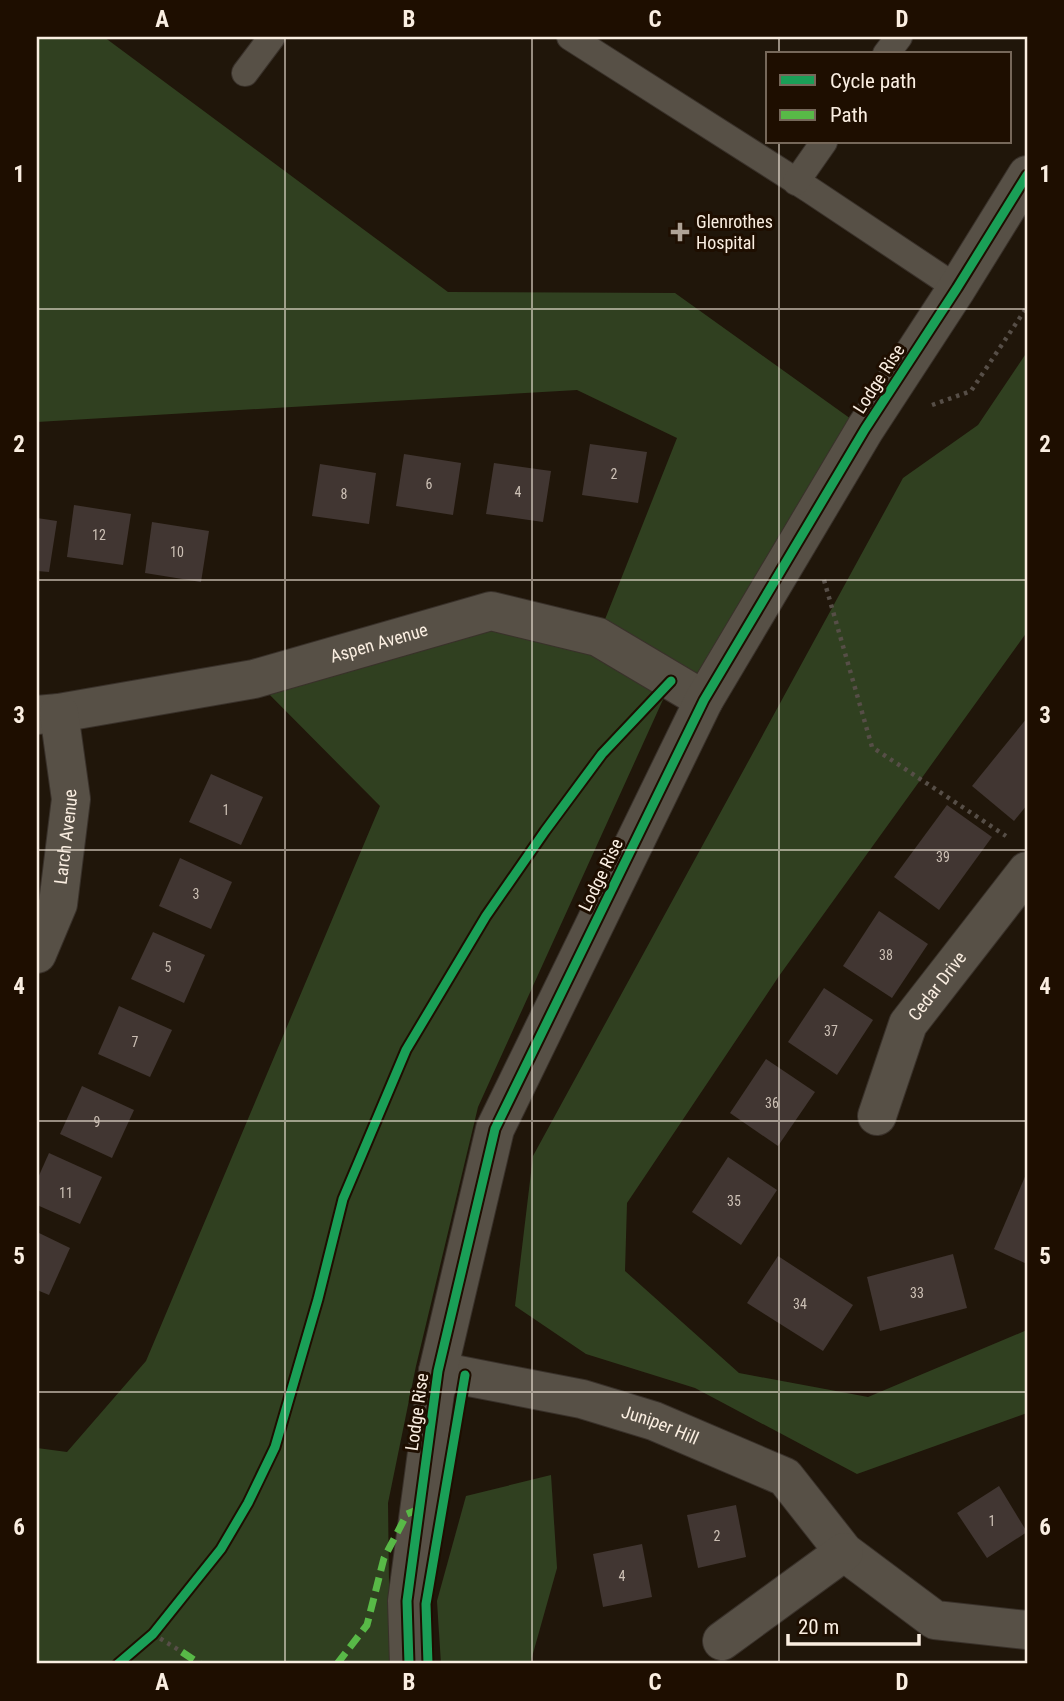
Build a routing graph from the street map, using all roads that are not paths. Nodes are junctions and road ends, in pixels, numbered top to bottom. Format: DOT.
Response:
graph roads {
  1 [pos="272,37"];
  2 [pos="899,37"];
  3 [pos="582,40"];
  4 [pos="888,52"];
  5 [pos="245,73"];
  6 [pos="823,144"];
  7 [pos="1027,175"];
  8 [pos="796,181"];
  9 [pos="957,288"];
  10 [pos="704,700"];
  11 [pos="48,714"];
  12 [pos="1022,857"];
  13 [pos="37,954"];
  14 [pos="877,1116"];
  15 [pos="438,1371"];
  16 [pos="844,1552"];
  17 [pos="1027,1630"];
  18 [pos="722,1641"];
  19 [pos="409,1664"];
  1 -- 5 [label="lane"];
  2 -- 4 [label="lane"];
  3 -- 8 [label="lane"];
  6 -- 8 [label="lane"];
  7 -- 9 [label="street, Lodge Rise"];
  8 -- 9 [label="lane"];
  9 -- 10 [label="street, Lodge Rise"];
  10 -- 11 [label="street, Aspen Avenue"];
  10 -- 15 [label="street, Lodge Rise"];
  11 -- 13 [label="street, Larch Avenue"];
  12 -- 14 [label="street, Cedar Drive"];
  15 -- 16 [label="street, Juniper Hill"];
  15 -- 19 [label="street, Lodge Rise"];
  16 -- 17 [label="street, Juniper Hill"];
  16 -- 18 [label="street"];
}
